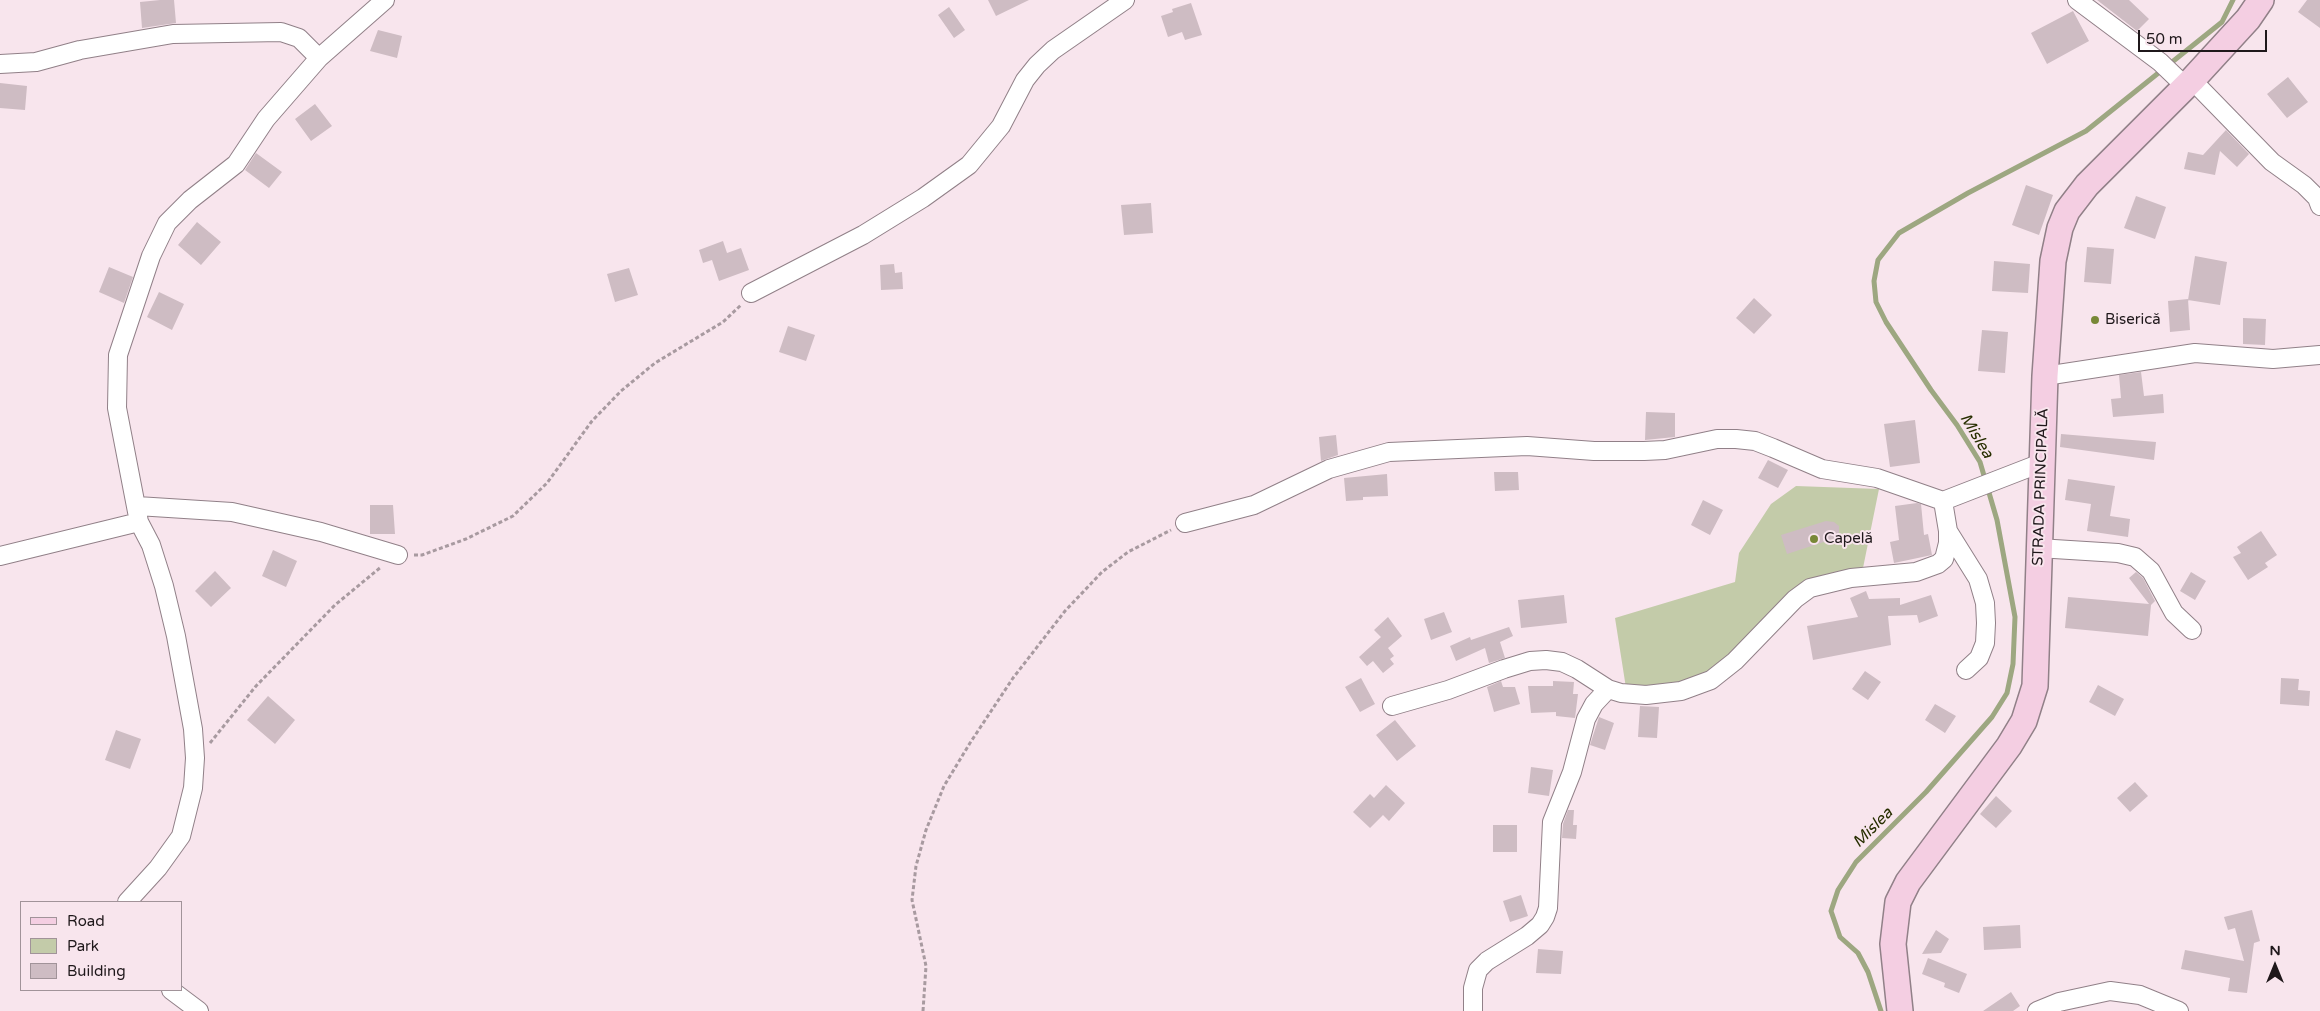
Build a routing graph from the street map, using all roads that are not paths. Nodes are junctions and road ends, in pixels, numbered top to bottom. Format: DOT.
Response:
graph roads {
  1 [pos="385,0"];
  2 [pos="1125,0"];
  3 [pos="2077,0"];
  4 [pos="2261,0"];
  5 [pos="319,58"];
  6 [pos="0,64"];
  7 [pos="2185,81"];
  8 [pos="2320,206"];
  9 [pos="751,292"];
  10 [pos="2320,356"];
  11 [pos="2045,376"];
  12 [pos="2041,463"];
  13 [pos="1949,499"];
  14 [pos="138,514"];
  15 [pos="1185,523"];
  16 [pos="1948,531"];
  17 [pos="2038,548"];
  18 [pos="398,555"];
  19 [pos="0,556"];
  20 [pos="2192,630"];
  21 [pos="1966,670"];
  22 [pos="1608,689"];
  23 [pos="1392,706"];
  24 [pos="128,901"];
  25 [pos="172,991"];
  26 [pos="199,1011"];
  27 [pos="1473,1011"];
  28 [pos="1900,1011"];
  29 [pos="2037,1011"];
  30 [pos="2179,1011"];
  1 -- 5 [label="street"];
  2 -- 9 [label="street"];
  3 -- 7 [label="street"];
  4 -- 7 [label="main road, STRADA PRINCIPALĂ"];
  5 -- 6 [label="street"];
  5 -- 14 [label="street"];
  7 -- 8 [label="street"];
  7 -- 11 [label="main road, STRADA PRINCIPALĂ"];
  10 -- 11 [label="street"];
  11 -- 12 [label="main road, STRADA PRINCIPALĂ"];
  12 -- 13 [label="street"];
  12 -- 17 [label="main road, STRADA PRINCIPALĂ"];
  13 -- 15 [label="street"];
  13 -- 16 [label="street"];
  14 -- 18 [label="street"];
  14 -- 19 [label="street"];
  14 -- 24 [label="street"];
  16 -- 21 [label="street"];
  16 -- 22 [label="street"];
  17 -- 20 [label="street"];
  17 -- 28 [label="main road, STRADA PRINCIPALĂ"];
  22 -- 23 [label="street"];
  22 -- 27 [label="street"];
  25 -- 26 [label="street"];
  29 -- 30 [label="street"];
}
